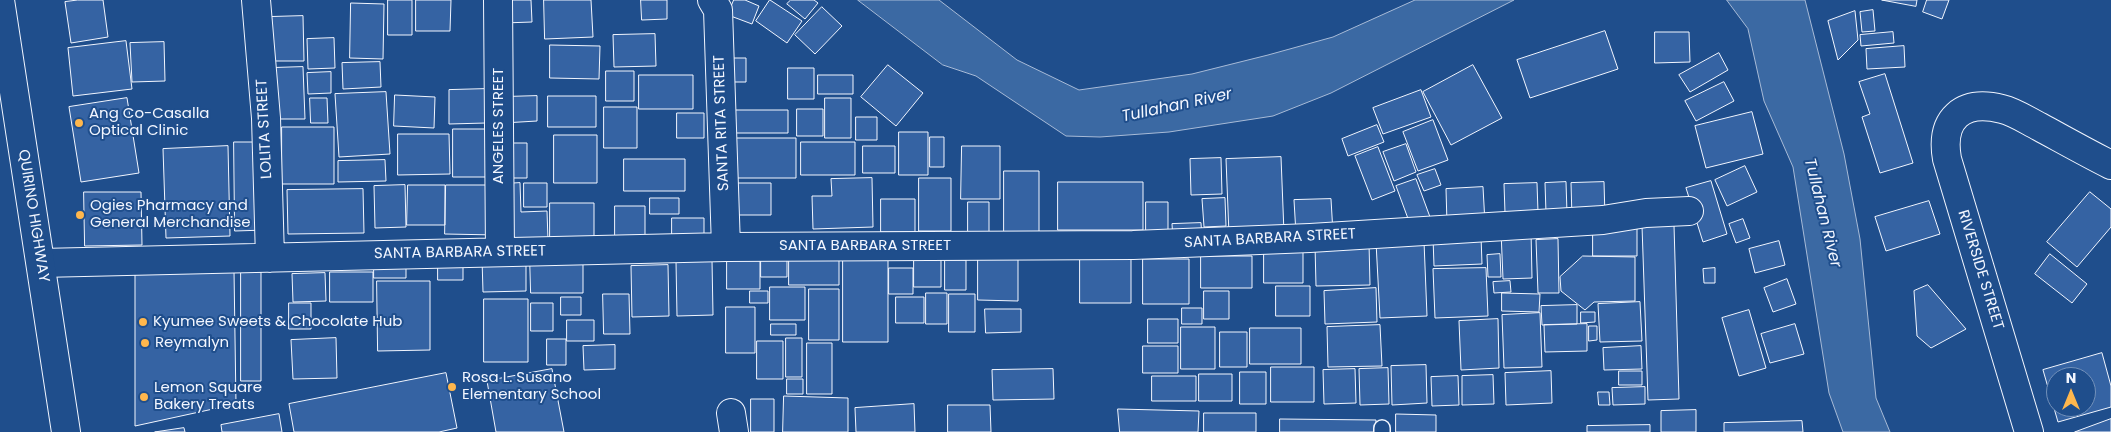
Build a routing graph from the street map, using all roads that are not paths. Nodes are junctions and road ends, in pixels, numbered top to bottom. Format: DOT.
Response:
graph roads {
  1 [pos="0,0"];
  2 [pos="256,0"];
  3 [pos="498,0"];
  4 [pos="712,0"];
  5 [pos="2111,165"];
  6 [pos="1688,211"];
  7 [pos="726,247"];
  8 [pos="500,252"];
  9 [pos="270,258"];
  10 [pos="41,263"];
  11 [pos="66,432"];
  12 [pos="2029,432"];
  1 -- 10 [label="street, QUIRINO HIGHWAY"];
  2 -- 9 [label="street, LOLITA STREET"];
  3 -- 8 [label="street, ANGELES STREET"];
  4 -- 7 [label="street, SANTA RITA STREET"];
  5 -- 12 [label="street, RIVERSIDE STREET"];
  6 -- 7 [label="street, SANTA BARBARA STREET"];
  7 -- 8 [label="street, SANTA BARBARA STREET"];
  8 -- 9 [label="street, SANTA BARBARA STREET"];
  9 -- 10 [label="street, SANTA BARBARA STREET"];
  10 -- 11 [label="street, QUIRINO HIGHWAY"];
}
